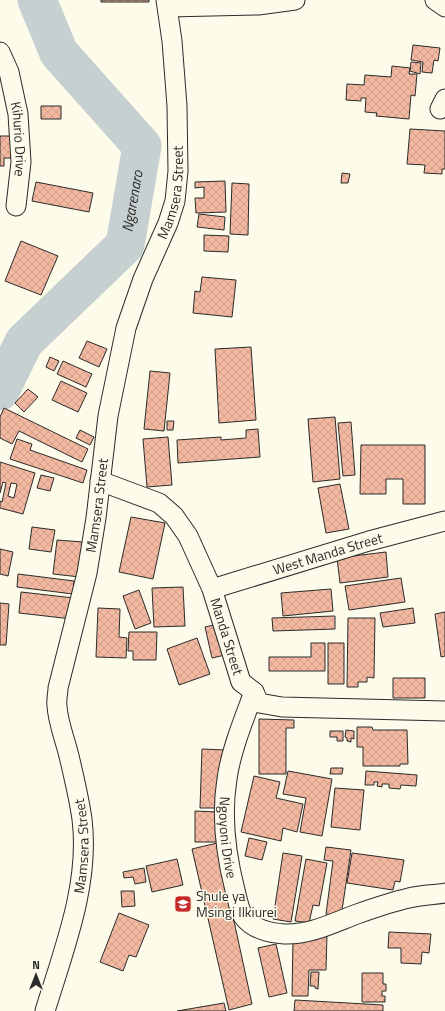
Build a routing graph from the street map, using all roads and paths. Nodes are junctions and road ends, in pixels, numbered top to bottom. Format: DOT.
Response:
graph roads {
  1 [pos="295,0"];
  2 [pos="435,0"];
  3 [pos="167,4"];
  4 [pos="445,7"];
  5 [pos="0,52"];
  6 [pos="16,206"];
  7 [pos="100,481"];
  8 [pos="445,521"];
  9 [pos="212,589"];
  10 [pos="254,692"];
  11 [pos="445,711"];
  12 [pos="445,894"];
  13 [pos="45,1011"];
  1 -- 3 [label="street"];
  2 -- 4 [label="street"];
  3 -- 7 [label="street, Mamsera Street"];
  5 -- 6 [label="street, Kihurio Drive"];
  7 -- 9 [label="street, Manda Street"];
  7 -- 13 [label="street, Mamsera Street"];
  8 -- 9 [label="street, West Manda Street"];
  9 -- 10 [label="street, Manda Street"];
  10 -- 11 [label="street, Manda Street"];
  10 -- 12 [label="street, Ngoyoni Drive"];
}
